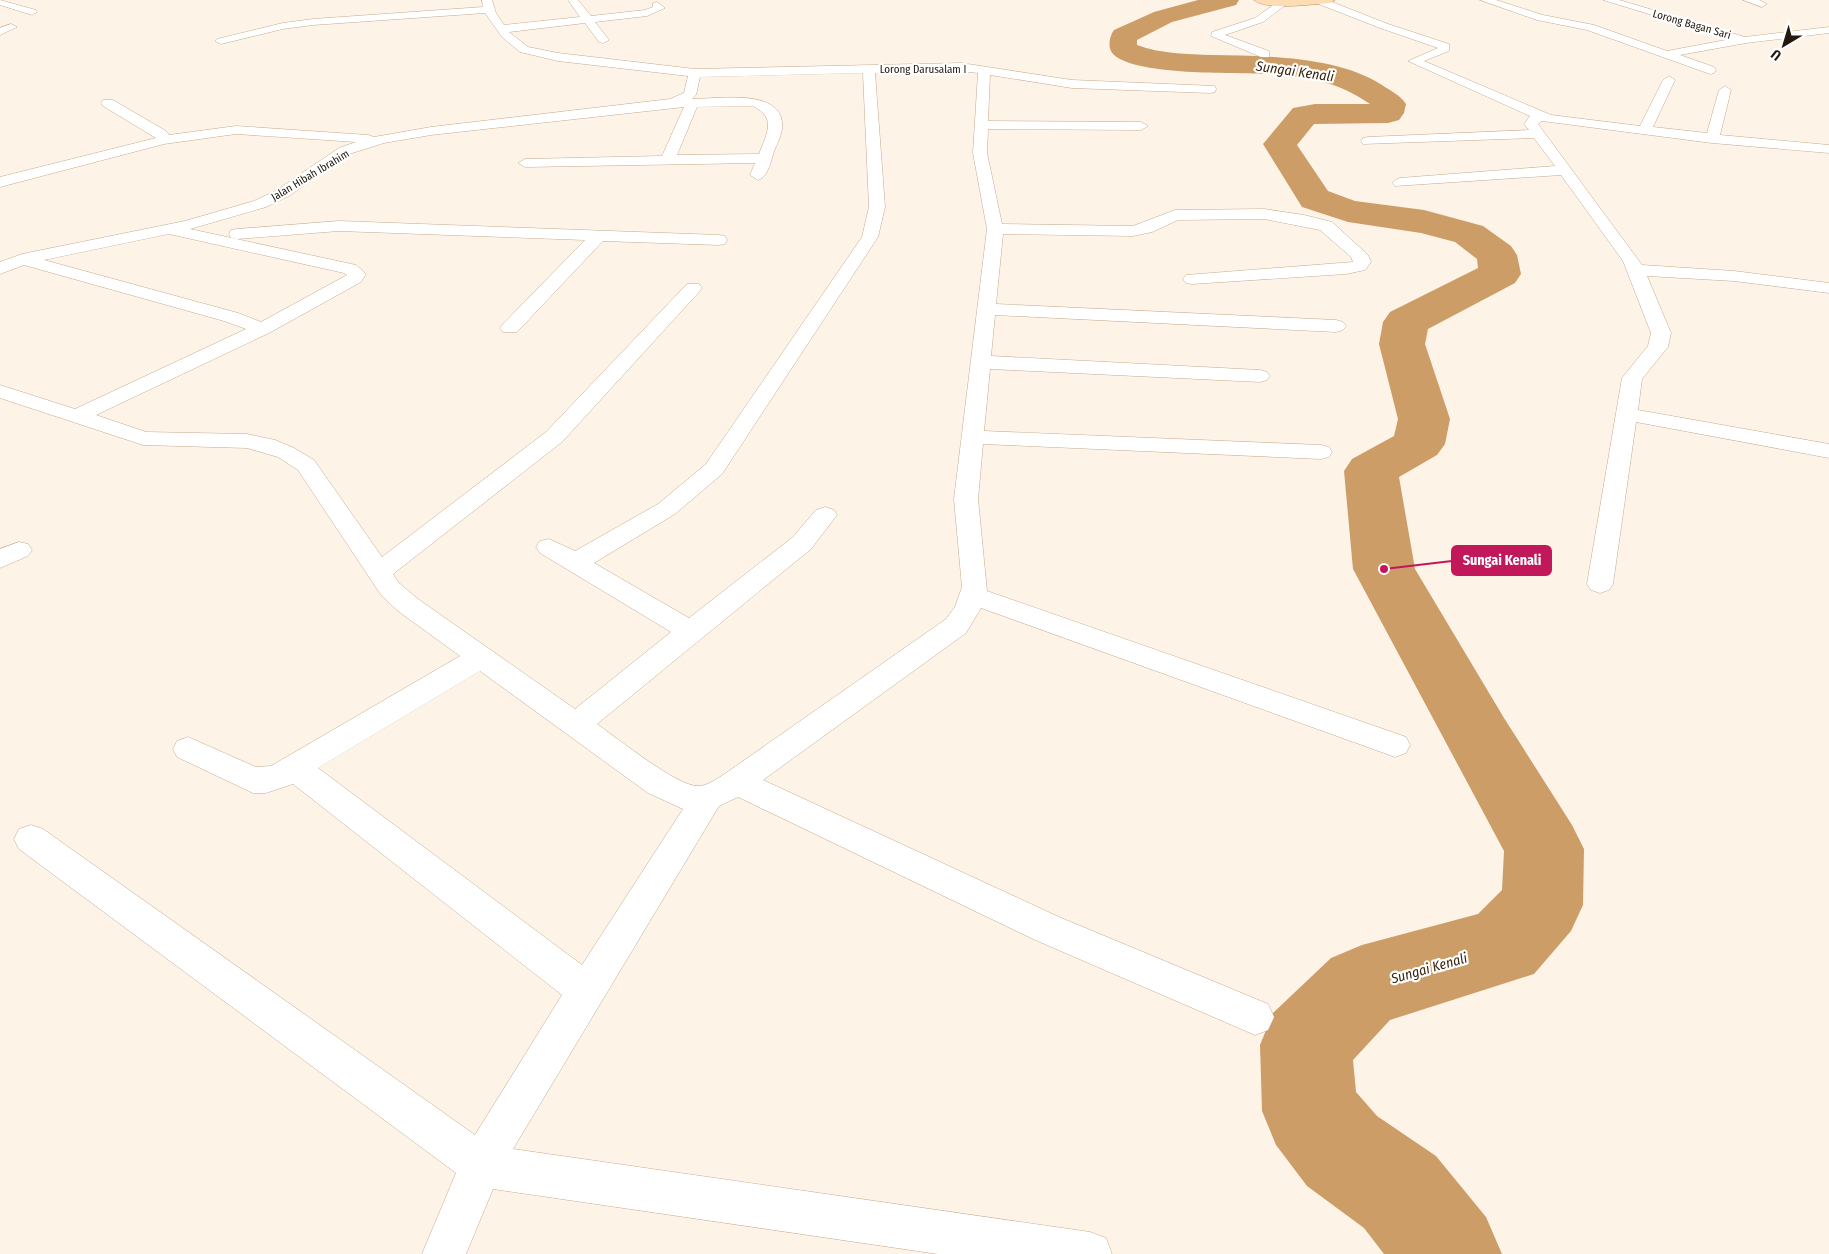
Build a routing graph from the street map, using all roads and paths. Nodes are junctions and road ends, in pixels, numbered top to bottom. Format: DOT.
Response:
graph roads {
  1 [pos="9,0"];
  2 [pos="573,0"];
  3 [pos="1259,0"];
  4 [pos="1325,0"];
  5 [pos="1485,0"];
  6 [pos="1608,0"];
  7 [pos="1748,0"];
  8 [pos="0,1"];
  9 [pos="1279,2"];
  10 [pos="1762,4"];
  11 [pos="488,5"];
  12 [pos="657,5"];
  13 [pos="32,12"];
  14 [pos="586,20"];
  15 [pos="11,27"];
  16 [pos="502,29"];
  17 [pos="1829,30"];
  18 [pos="0,32"];
  19 [pos="1783,35"];
  20 [pos="603,40"];
  21 [pos="1746,40"];
  22 [pos="221,41"];
  23 [pos="1811,43"];
  24 [pos="1266,54"];
  25 [pos="1667,54"];
  26 [pos="868,68"];
  27 [pos="1710,70"];
  28 [pos="984,71"];
  29 [pos="695,73"];
  30 [pos="1669,80"];
  31 [pos="1088,84"];
  32 [pos="1210,89"];
  33 [pos="1725,90"];
  34 [pos="1090,100"];
  35 [pos="108,103"];
  36 [pos="673,103"];
  37 [pos="692,103"];
  38 [pos="981,125"];
  39 [pos="1540,125"];
  40 [pos="1141,126"];
  41 [pos="1644,131"];
  42 [pos="382,139"];
  43 [pos="1712,139"];
  44 [pos="164,140"];
  45 [pos="1368,140"];
  46 [pos="1829,149"];
  47 [pos="765,158"];
  48 [pos="668,160"];
  49 [pos="525,163"];
  50 [pos="1565,170"];
  51 [pos="758,175"];
  52 [pos="0,182"];
  53 [pos="1400,183"];
  54 [pos="188,225"];
  55 [pos="166,229"];
  56 [pos="995,229"];
  57 [pos="599,236"];
  58 [pos="719,240"];
  59 [pos="0,254"];
  60 [pos="22,259"];
  61 [pos="0,269"];
  62 [pos="1636,270"];
  63 [pos="1192,279"];
  64 [pos="693,288"];
  65 [pos="1829,288"];
  66 [pos="986,309"];
  67 [pos="1336,326"];
  68 [pos="510,328"];
  69 [pos="262,329"];
  70 [pos="980,362"];
  71 [pos="1260,376"];
  72 [pos="0,392"];
  73 [pos="1626,414"];
  74 [pos="75,417"];
  75 [pos="971,437"];
  76 [pos="1829,451"];
  77 [pos="1321,452"];
  78 [pos="824,515"];
  79 [pos="549,547"];
  80 [pos="576,562"];
  81 [pos="379,572"];
  82 [pos="1600,584"];
  83 [pos="972,595"];
  84 [pos="690,631"];
  85 [pos="482,657"];
  86 [pos="576,725"];
  87 [pos="1395,745"];
  88 [pos="188,749"];
  89 [pos="295,768"];
  90 [pos="722,791"];
  91 [pos="31,839"];
  92 [pos="586,991"];
  93 [pos="1255,1018"];
  94 [pos="482,1166"];
  95 [pos="444,1254"];
  96 [pos="1090,1254"];
  1 -- 8 [label="street"];
  2 -- 14 [label="street"];
  3 -- 9 [label="main road"];
  4 -- 9 [label="main road"];
  4 -- 39 [label="street"];
  5 -- 25 [label="street"];
  6 -- 21 [label="street, Lorong Bagan Sari"];
  7 -- 10 [label="street"];
  8 -- 13 [label="street"];
  9 -- 24 [label="street"];
  11 -- 16 [label="street, Lorong Darusalam I"];
  11 -- 22 [label="street"];
  12 -- 14 [label="street"];
  14 -- 16 [label="street"];
  14 -- 20 [label="street"];
  15 -- 18 [label="street"];
  16 -- 29 [label="street, Lorong Darusalam I"];
  17 -- 19 [label="street"];
  19 -- 21 [label="street"];
  19 -- 23 [label="street"];
  21 -- 25 [label="street"];
  25 -- 27 [label="street"];
  26 -- 28 [label="street, Lorong Darusalam I"];
  26 -- 29 [label="street, Lorong Darusalam I"];
  26 -- 80 [label="street"];
  28 -- 31 [label="street, Lorong Darusalam I"];
  28 -- 38 [label="street"];
  29 -- 36 [label="street"];
  30 -- 41 [label="street"];
  31 -- 32 [label="street, Lorong Darusalam I"];
  31 -- 34 [label="street"];
  33 -- 43 [label="street"];
  35 -- 44 [label="street"];
  36 -- 37 [label="street, Jalan Hibah Ibrahim"];
  36 -- 42 [label="street, Jalan Hibah Ibrahim"];
  37 -- 47 [label="street, Jalan Hibah Ibrahim"];
  37 -- 48 [label="street"];
  38 -- 40 [label="street"];
  38 -- 56 [label="street"];
  39 -- 41 [label="street"];
  39 -- 45 [label="street"];
  39 -- 50 [label="street"];
  41 -- 43 [label="street"];
  42 -- 44 [label="street"];
  42 -- 54 [label="street, Jalan Hibah Ibrahim"];
  43 -- 46 [label="street"];
  44 -- 52 [label="street"];
  47 -- 48 [label="street"];
  47 -- 51 [label="street"];
  48 -- 49 [label="street"];
  50 -- 53 [label="street"];
  50 -- 62 [label="street"];
  54 -- 55 [label="street, Jalan Hibah Ibrahim"];
  54 -- 57 [label="street"];
  55 -- 60 [label="street, Jalan Hibah Ibrahim"];
  55 -- 69 [label="street"];
  56 -- 63 [label="street"];
  56 -- 66 [label="street"];
  57 -- 58 [label="street"];
  57 -- 68 [label="street"];
  59 -- 60 [label="street"];
  60 -- 61 [label="street, Jalan Hibah Ibrahim"];
  60 -- 69 [label="street"];
  62 -- 65 [label="street"];
  62 -- 73 [label="street"];
  64 -- 81 [label="street"];
  66 -- 67 [label="street"];
  66 -- 70 [label="street"];
  69 -- 74 [label="street"];
  70 -- 71 [label="street"];
  70 -- 75 [label="street"];
  72 -- 74 [label="street"];
  73 -- 76 [label="street"];
  73 -- 82 [label="street"];
  74 -- 81 [label="street"];
  75 -- 77 [label="street"];
  75 -- 83 [label="street"];
  78 -- 84 [label="street"];
  79 -- 80 [label="street"];
  80 -- 84 [label="street"];
  81 -- 85 [label="street"];
  83 -- 87 [label="street"];
  83 -- 90 [label="street"];
  84 -- 86 [label="street"];
  85 -- 86 [label="street"];
  85 -- 89 [label="street"];
  86 -- 90 [label="street"];
  88 -- 89 [label="street"];
  89 -- 92 [label="street"];
  90 -- 92 [label="street"];
  90 -- 93 [label="street"];
  91 -- 94 [label="street"];
  92 -- 94 [label="street"];
  94 -- 95 [label="street"];
  94 -- 96 [label="street"];
}
